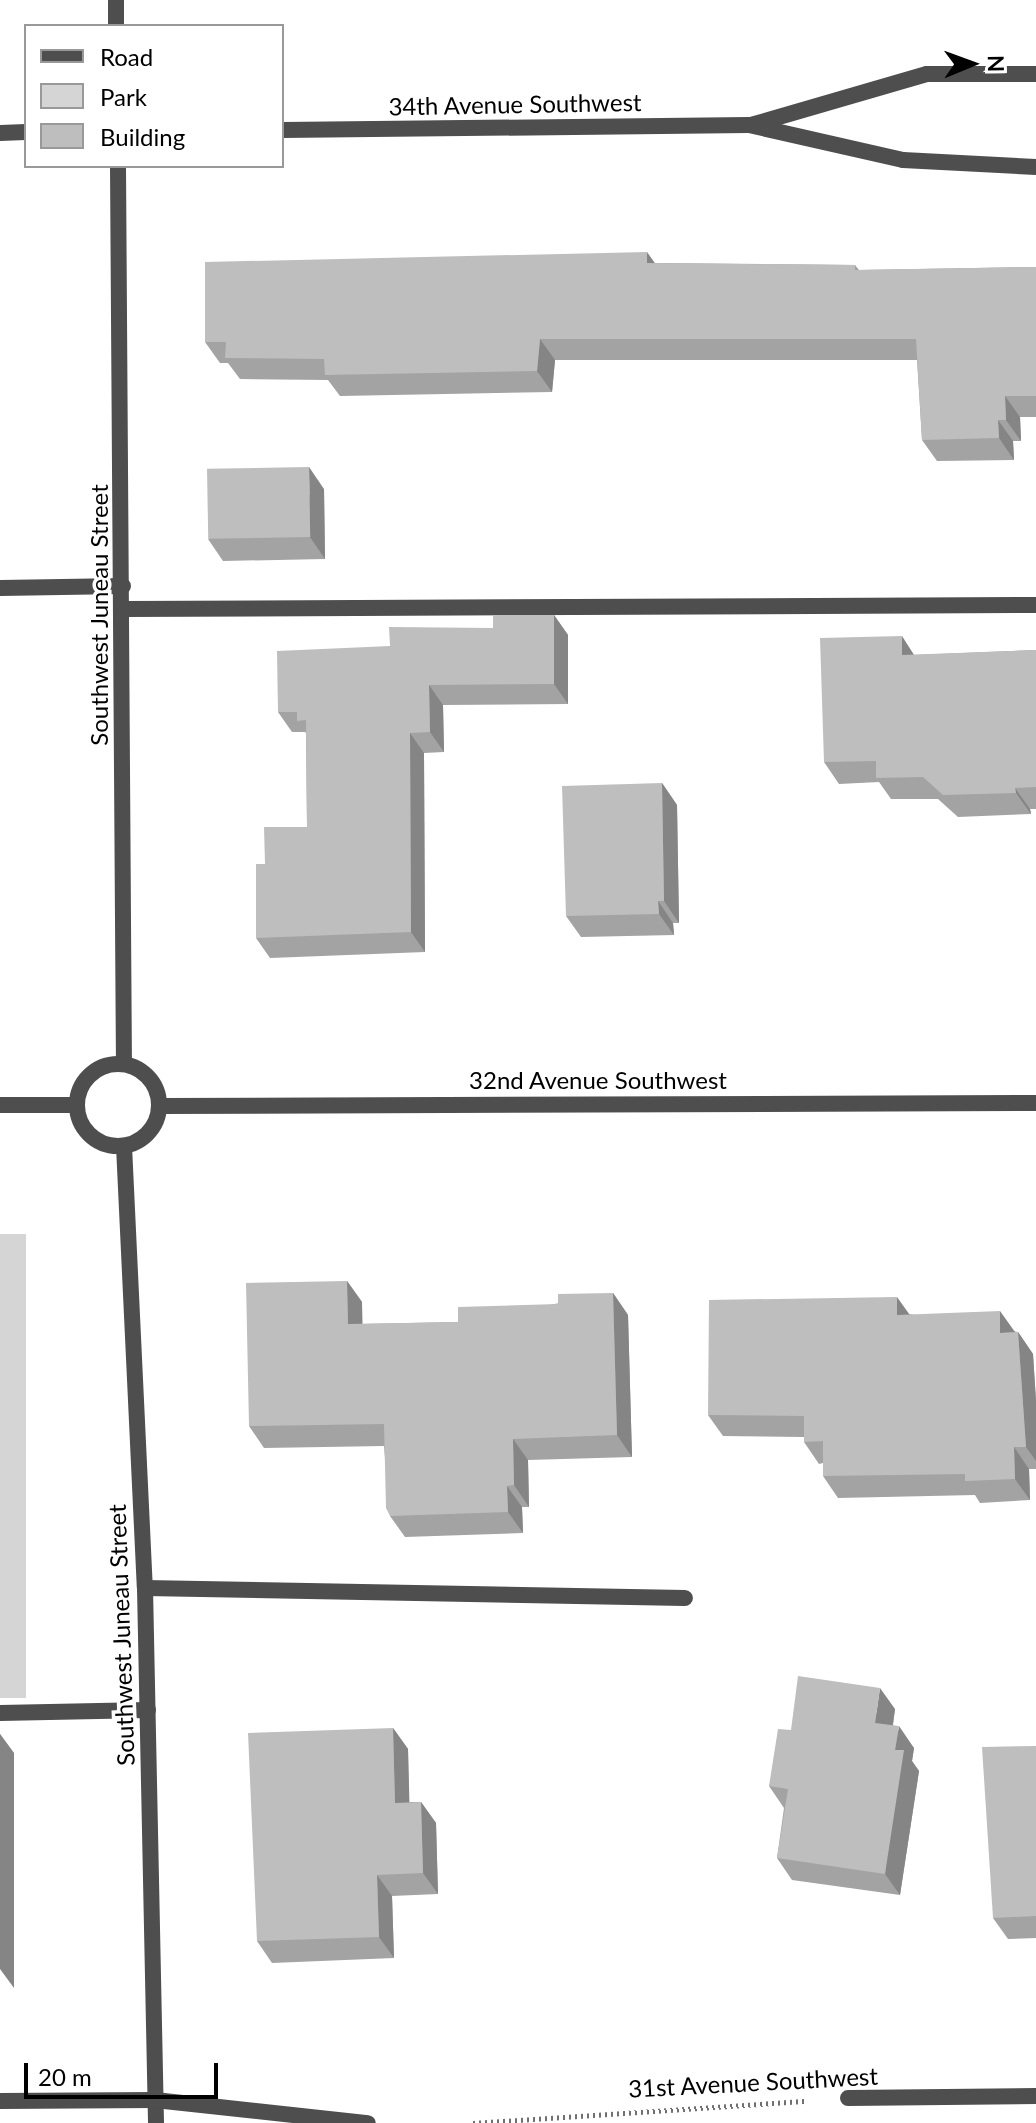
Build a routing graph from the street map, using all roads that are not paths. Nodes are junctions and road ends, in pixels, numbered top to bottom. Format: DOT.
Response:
graph roads {
  1 [pos="116,0"];
  2 [pos="116,24"];
  3 [pos="1036,74"];
  4 [pos="749,125"];
  5 [pos="284,130"];
  6 [pos="24,132"];
  7 [pos="0,133"];
  8 [pos="1036,167"];
  9 [pos="118,168"];
  10 [pos="123,586"];
  11 [pos="0,588"];
  12 [pos="1036,605"];
  13 [pos="124,609"];
  14 [pos="124,1063"];
  15 [pos="1036,1103"];
  16 [pos="0,1105"];
  17 [pos="76,1105"];
  18 [pos="159,1106"];
  19 [pos="124,1146"];
  20 [pos="145,1588"];
  21 [pos="685,1598"];
  22 [pos="148,1710"];
  23 [pos="0,1713"];
  24 [pos="1036,2096"];
  25 [pos="848,2098"];
  26 [pos="155,2100"];
  27 [pos="0,2101"];
  28 [pos="156,2123"];
  29 [pos="368,2123"];
  1 -- 2 [label="street"];
  3 -- 4 [label="street, 34th Avenue Southwest"];
  4 -- 5 [label="street, 34th Avenue Southwest"];
  4 -- 8 [label="street, 34th Avenue Southwest"];
  6 -- 7 [label="street"];
  9 -- 10 [label="street, Southwest Juneau Street"];
  10 -- 11 [label="street"];
  10 -- 13 [label="street, Southwest Juneau Street"];
  12 -- 13 [label="street"];
  13 -- 14 [label="street, Southwest Juneau Street"];
  14 -- 17 [label="street"];
  14 -- 18 [label="street"];
  15 -- 18 [label="street, 32nd Avenue Southwest"];
  16 -- 17 [label="street"];
  17 -- 19 [label="street"];
  18 -- 19 [label="street"];
  19 -- 20 [label="street, Southwest Juneau Street"];
  20 -- 21 [label="street"];
  20 -- 22 [label="street, Southwest Juneau Street"];
  22 -- 23 [label="street"];
  22 -- 26 [label="street, Southwest Juneau Street"];
  24 -- 25 [label="street, 31st Avenue Southwest"];
  26 -- 27 [label="street"];
  26 -- 28 [label="street, Southwest Juneau Street"];
  26 -- 29 [label="street"];
}
